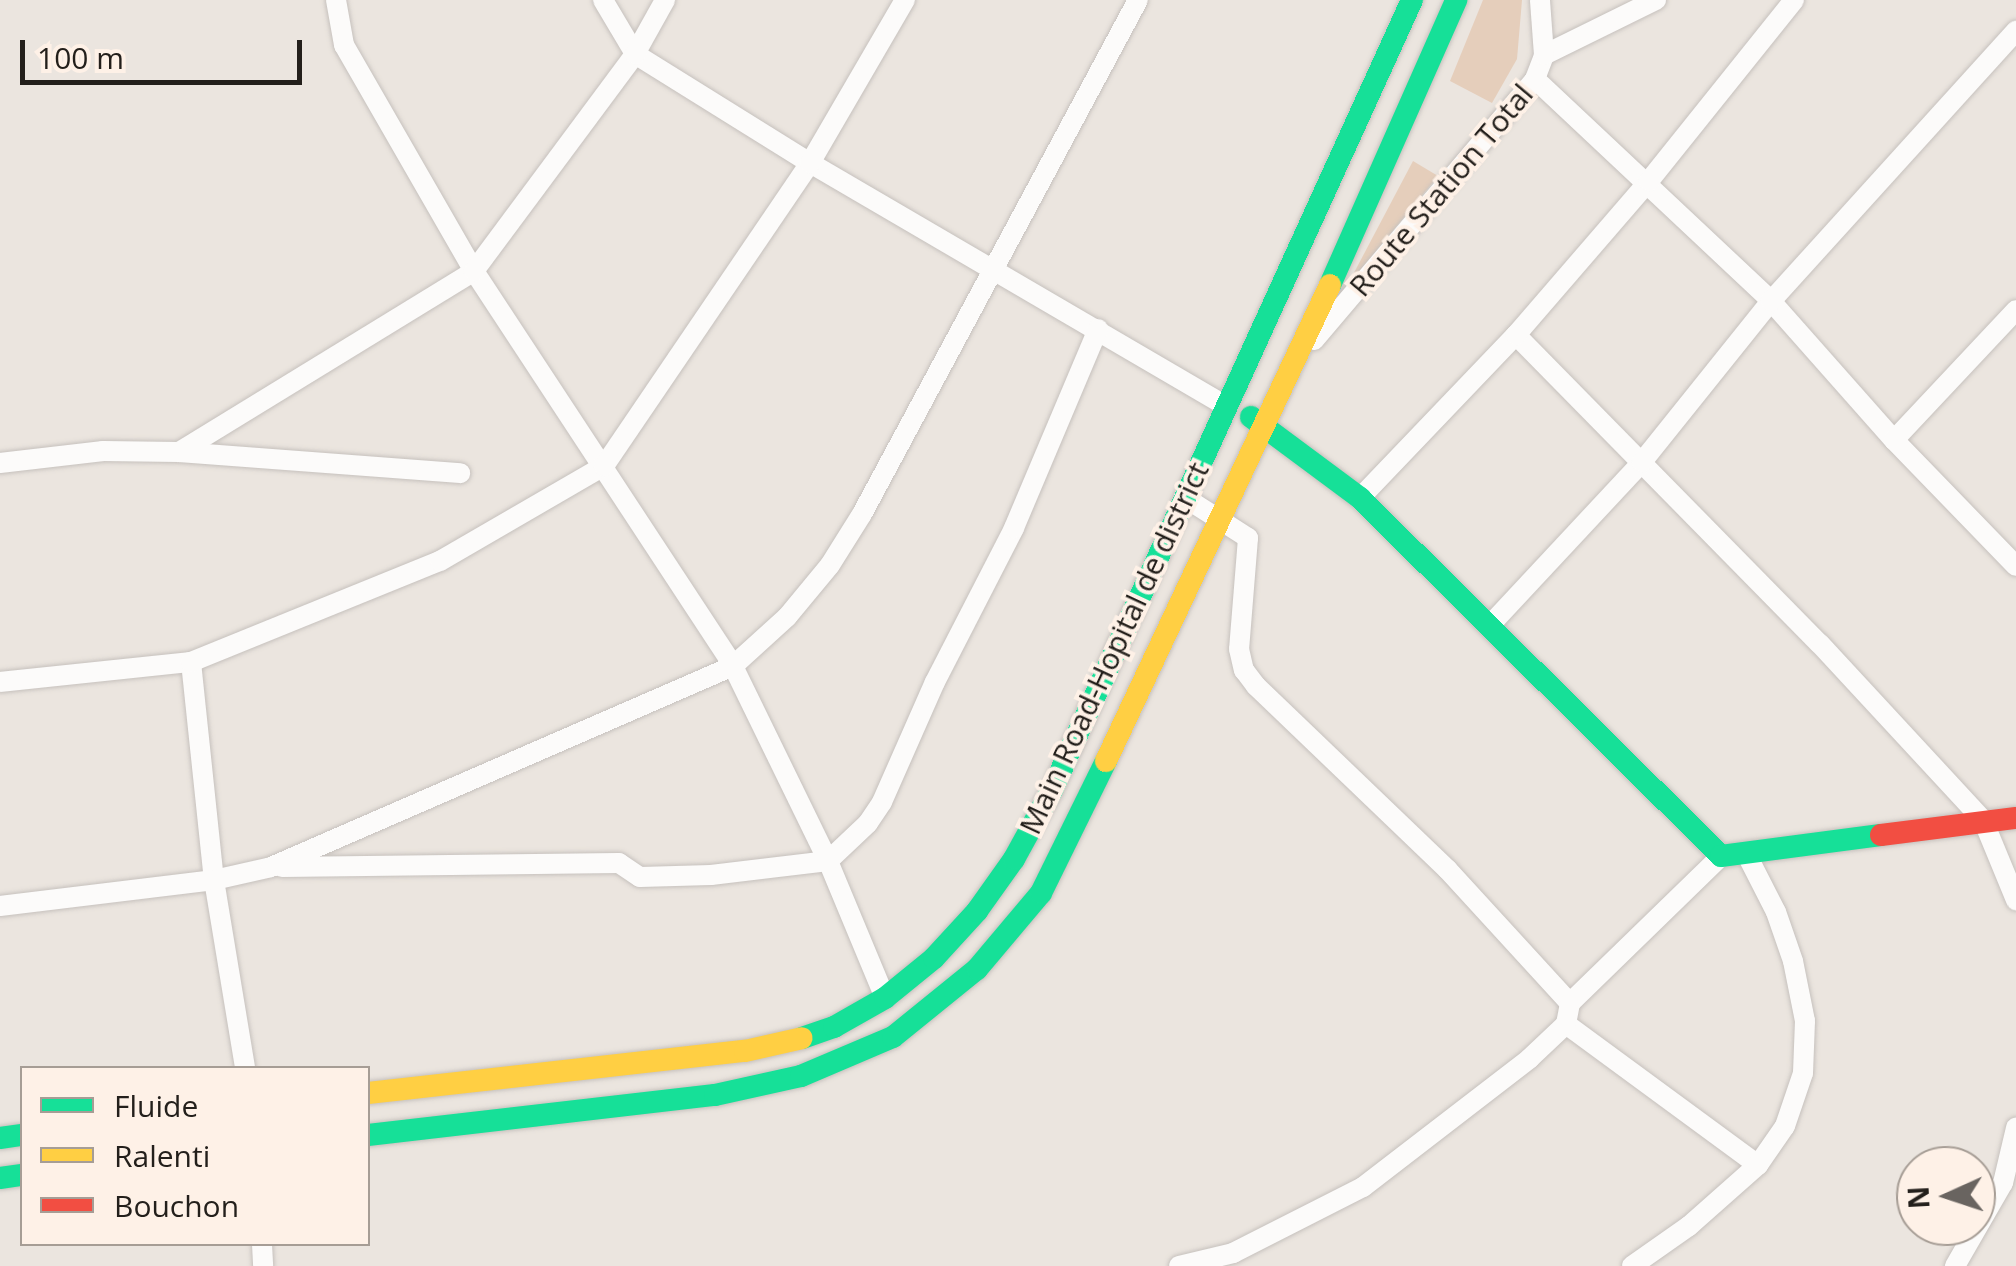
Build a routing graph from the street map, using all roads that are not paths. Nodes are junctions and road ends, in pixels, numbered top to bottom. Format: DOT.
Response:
graph roads {
  1 [pos="336,0"];
  2 [pos="603,0"];
  3 [pos="666,0"];
  4 [pos="905,0"];
  5 [pos="1138,0"];
  6 [pos="1412,0"];
  7 [pos="1456,0"];
  8 [pos="1540,0"];
  9 [pos="1656,0"];
  10 [pos="1794,0"];
  11 [pos="2016,30"];
  12 [pos="635,54"];
  13 [pos="1544,56"];
  14 [pos="1535,79"];
  15 [pos="810,163"];
  16 [pos="1649,181"];
  17 [pos="995,267"];
  18 [pos="474,271"];
  19 [pos="1771,301"];
  20 [pos="2016,310"];
  21 [pos="1098,329"];
  22 [pos="1516,335"];
  23 [pos="1295,363"];
  24 [pos="1226,406"];
  25 [pos="1266,424"];
  26 [pos="1894,440"];
  27 [pos="179,452"];
  28 [pos="0,462"];
  29 [pos="1642,462"];
  30 [pos="604,466"];
  31 [pos="460,474"];
  32 [pos="1184,497"];
  33 [pos="1360,498"];
  34 [pos="1218,515"];
  35 [pos="2016,566"];
  36 [pos="1491,624"];
  37 [pos="191,662"];
  38 [pos="732,666"];
  39 [pos="0,682"];
  40 [pos="2016,818"];
  41 [pos="1983,820"];
  42 [pos="1746,852"];
  43 [pos="1721,856"];
  44 [pos="828,861"];
  45 [pos="270,867"];
  46 [pos="214,880"];
  47 [pos="2016,900"];
  48 [pos="0,906"];
  49 [pos="886,998"];
  50 [pos="1568,1013"];
  51 [pos="834,1027"];
  52 [pos="847,1060"];
  53 [pos="245,1066"];
  54 [pos="370,1093"];
  55 [pos="2016,1128"];
  56 [pos="370,1135"];
  57 [pos="1758,1165"];
  58 [pos="1234,1260"];
  59 [pos="1179,1266"];
  60 [pos="1632,1266"];
  61 [pos="1955,1266"];
  1 -- 18 [label="street"];
  2 -- 12 [label="street"];
  3 -- 12 [label="street"];
  4 -- 15 [label="street"];
  5 -- 17 [label="street"];
  6 -- 24 [label="main road, Main Road-Hopital de district"];
  7 -- 23 [label="main road, Main Road-Hopital de district"];
  8 -- 13 [label="street, Route Station Total"];
  9 -- 13 [label="street"];
  10 -- 16 [label="street"];
  11 -- 19 [label="street"];
  12 -- 15 [label="street"];
  12 -- 18 [label="street"];
  13 -- 14 [label="street, Route Station Total"];
  14 -- 16 [label="street"];
  14 -- 23 [label="street, Route Station Total"];
  15 -- 17 [label="street"];
  15 -- 30 [label="street"];
  16 -- 19 [label="street"];
  16 -- 22 [label="street"];
  17 -- 21 [label="street"];
  17 -- 38 [label="street"];
  18 -- 27 [label="street"];
  18 -- 30 [label="street"];
  19 -- 26 [label="street"];
  19 -- 29 [label="street"];
  20 -- 26 [label="street"];
  21 -- 24 [label="street"];
  21 -- 44 [label="street"];
  22 -- 29 [label="street"];
  22 -- 33 [label="street"];
  23 -- 25 [label="main road, Main Road-Hopital de district"];
  24 -- 25 [label="main road"];
  24 -- 32 [label="main road, Main Road-Hopital de district"];
  25 -- 33 [label="main road"];
  25 -- 34 [label="main road, Main Road-Hopital de district"];
  26 -- 35 [label="street"];
  27 -- 28 [label="street"];
  27 -- 31 [label="street"];
  29 -- 36 [label="street"];
  29 -- 41 [label="street"];
  30 -- 37 [label="street"];
  30 -- 38 [label="street"];
  32 -- 34 [label="street"];
  32 -- 49 [label="main road, Main Road-Hopital de district"];
  33 -- 36 [label="main road"];
  34 -- 50 [label="street"];
  34 -- 52 [label="main road, Main Road-Hopital de district"];
  36 -- 43 [label="main road"];
  37 -- 39 [label="street"];
  37 -- 46 [label="street"];
  38 -- 44 [label="street"];
  38 -- 45 [label="street"];
  40 -- 41 [label="main road"];
  41 -- 42 [label="main road"];
  41 -- 47 [label="street"];
  42 -- 43 [label="main road"];
  42 -- 57 [label="street"];
  43 -- 50 [label="street"];
  44 -- 45 [label="street"];
  44 -- 49 [label="street"];
  45 -- 46 [label="street"];
  46 -- 48 [label="street"];
  46 -- 53 [label="street"];
  49 -- 51 [label="main road, Main Road-Hopital de district"];
  50 -- 57 [label="street"];
  50 -- 58 [label="street"];
  51 -- 52 [label="main road"];
  51 -- 54 [label="main road, Main Road-Hopital de district"];
  52 -- 56 [label="main road, Main Road-Hopital de district"];
  55 -- 61 [label="street"];
  57 -- 60 [label="street"];
  58 -- 59 [label="street"];
}
